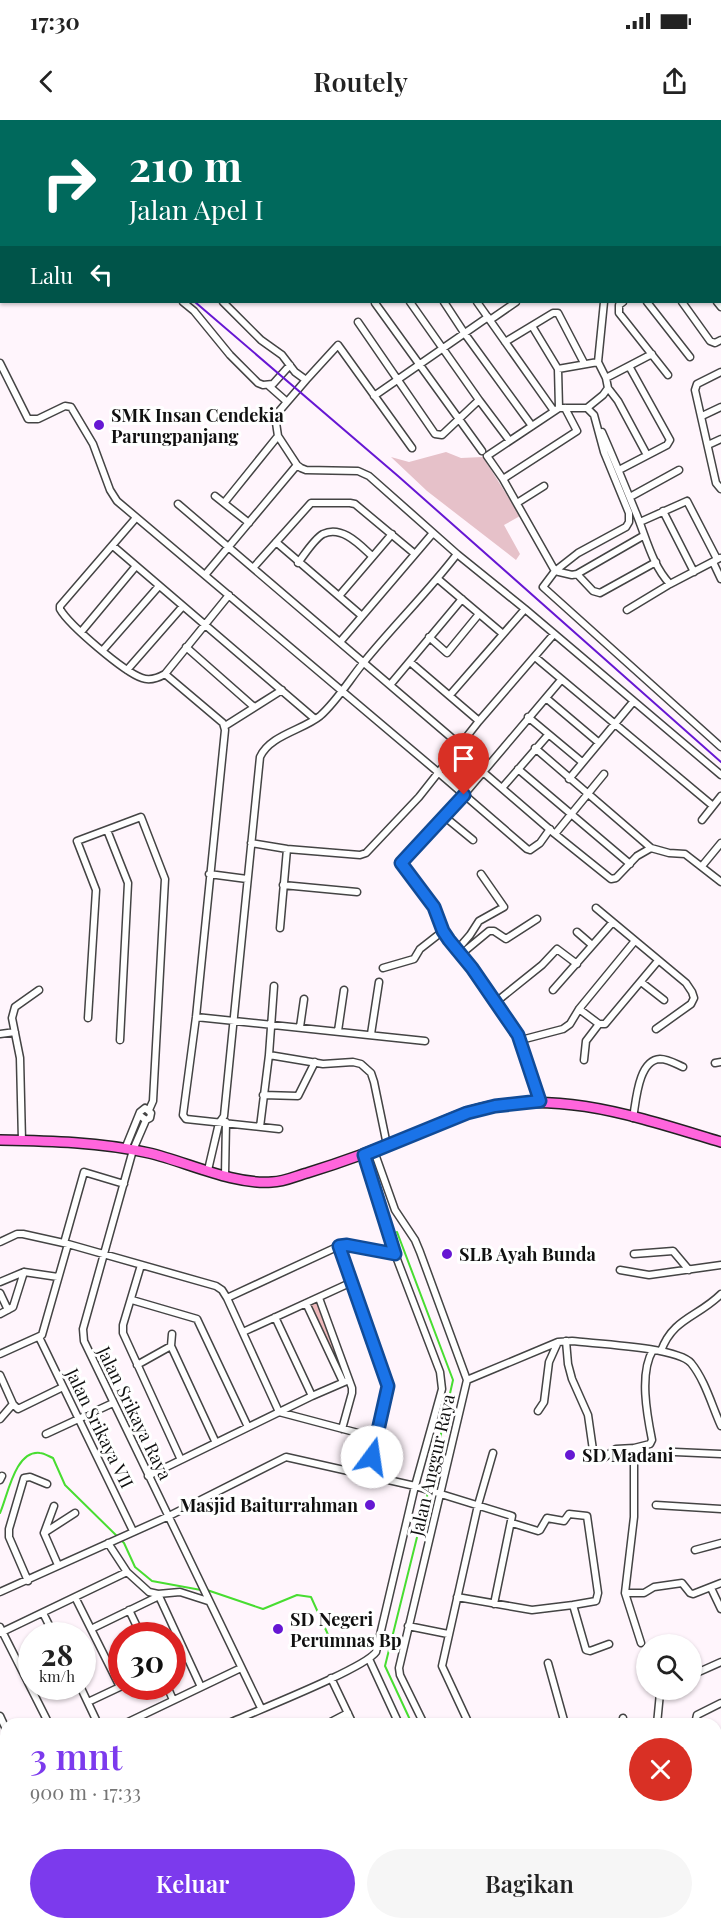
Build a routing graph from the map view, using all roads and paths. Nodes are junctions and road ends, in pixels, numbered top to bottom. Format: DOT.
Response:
graph roads {
  1 [pos="184,303"];
  2 [pos="224,303"];
  3 [pos="375,303"];
  4 [pos="411,303"];
  5 [pos="445,303"];
  6 [pos="478,303"];
  7 [pos="514,303"];
  8 [pos="604,303"];
  9 [pos="621,303"];
  10 [pos="647,303"];
  11 [pos="683,303"];
  12 [pos="489,319"];
  13 [pos="358,322"];
  14 [pos="532,326"];
  15 [pos="465,334"];
  16 [pos="721,340"];
  17 [pos="505,342"];
  18 [pos="442,350"];
  19 [pos="652,354"];
  20 [pos="690,357"];
  21 [pos="598,362"];
  22 [pos="0,363"];
  23 [pos="584,363"];
  24 [pos="290,365"];
  25 [pos="419,366"];
  26 [pos="629,366"];
  27 [pos="558,369"];
  28 [pos="721,372"];
  29 [pos="668,375"];
  30 [pos="606,378"];
  31 [pos="304,379"];
  32 [pos="396,380"];
  33 [pos="269,386"];
  34 [pos="608,388"];
  35 [pos="374,396"];
  36 [pos="284,399"];
  37 [pos="479,400"];
  38 [pos="721,407"];
  39 [pos="587,408"];
  40 [pos="559,409"];
  41 [pos="594,415"];
  42 [pos="702,416"];
  43 [pos="459,419"];
  44 [pos="532,426"];
  45 [pos="278,436"];
  46 [pos="721,439"];
  47 [pos="508,440"];
  48 [pos="708,445"];
  49 [pos="412,448"];
  50 [pos="482,451"];
  51 [pos="647,455"];
  52 [pos="297,465"];
  53 [pos="721,467"];
  54 [pos="619,470"];
  55 [pos="679,470"];
  56 [pos="713,470"];
  57 [pos="503,479"];
  58 [pos="543,486"];
  59 [pos="721,489"];
  60 [pos="215,496"];
  61 [pos="630,497"];
  62 [pos="224,503"];
  63 [pos="517,503"];
  64 [pos="178,504"];
  65 [pos="663,511"];
  66 [pos="135,519"];
  67 [pos="249,522"];
  68 [pos="640,522"];
  69 [pos="433,533"];
  70 [pos="392,534"];
  71 [pos="643,536"];
  72 [pos="276,542"];
  73 [pos="113,546"];
  74 [pos="228,546"];
  75 [pos="415,554"];
  76 [pos="457,554"];
  77 [pos="372,556"];
  78 [pos="717,559"];
  79 [pos="656,562"];
  80 [pos="298,563"];
  81 [pos="136,566"];
  82 [pos="253,568"];
  83 [pos="555,571"];
  84 [pos="694,572"];
  85 [pos="577,574"];
  86 [pos="206,575"];
  87 [pos="438,579"];
  88 [pos="721,579"];
  89 [pos="670,584"];
  90 [pos="159,586"];
  91 [pos="230,595"];
  92 [pos="339,596"];
  93 [pos="462,600"];
  94 [pos="183,606"];
  95 [pos="525,609"];
  96 [pos="627,610"];
  97 [pos="479,614"];
  98 [pos="362,616"];
  99 [pos="204,624"];
  100 [pos="81,632"];
  101 [pos="503,634"];
  102 [pos="554,634"];
  103 [pos="429,637"];
  104 [pos="340,642"];
  105 [pos="186,647"];
  106 [pos="103,650"];
  107 [pos="535,657"];
  108 [pos="364,662"];
  109 [pos="410,662"];
  110 [pos="126,670"];
  111 [pos="165,674"];
  112 [pos="561,680"];
  113 [pos="390,685"];
  114 [pos="282,690"];
  115 [pos="342,691"];
  116 [pos="450,695"];
  117 [pos="546,698"];
  118 [pos="633,702"];
  119 [pos="254,707"];
  120 [pos="528,717"];
  121 [pos="315,719"];
  122 [pos="479,720"];
  123 [pos="614,725"];
  124 [pos="225,726"];
  125 [pos="548,735"];
  126 [pos="598,742"];
  127 [pos="460,745"];
  128 [pos="721,747"];
  129 [pos="535,748"];
  130 [pos="582,762"];
  131 [pos="518,769"];
  132 [pos="483,772"];
  133 [pos="439,773"];
  134 [pos="604,774"];
  135 [pos="721,775"];
  136 [pos="569,779"];
  137 [pos="502,788"];
  138 [pos="464,795"];
  139 [pos="589,795"];
  140 [pos="721,796"];
  141 [pos="713,806"];
  142 [pos="571,814"];
  143 [pos="445,817"];
  144 [pos="702,820"];
  145 [pos="107,830"];
  146 [pos="552,832"];
  147 [pos="473,840"];
  148 [pos="251,843"];
  149 [pos="721,843"];
  150 [pos="651,848"];
  151 [pos="287,849"];
  152 [pos="630,864"];
  153 [pos="702,866"];
  154 [pos="209,874"];
  155 [pos="481,874"];
  156 [pos="247,879"];
  157 [pos="721,882"];
  158 [pos="284,885"];
  159 [pos="357,892"];
  160 [pos="596,909"];
  161 [pos="537,920"];
  162 [pos="612,923"];
  163 [pos="280,928"];
  164 [pos="443,931"];
  165 [pos="577,932"];
  166 [pos="634,942"];
  167 [pos="592,945"];
  168 [pos="458,952"];
  169 [pos="657,962"];
  170 [pos="577,964"];
  171 [pos="383,968"];
  172 [pos="379,982"];
  173 [pos="641,982"];
  174 [pos="274,986"];
  175 [pos="39,990"];
  176 [pos="344,990"];
  177 [pos="553,990"];
  178 [pos="304,999"];
  179 [pos="664,1000"];
  180 [pos="496,1002"];
  181 [pos="579,1009"];
  182 [pos="196,1017"];
  183 [pos="88,1018"];
  184 [pos="232,1020"];
  185 [pos="271,1024"];
  186 [pos="599,1024"];
  187 [pos="300,1027"];
  188 [pos="656,1029"];
  189 [pos="338,1030"];
  190 [pos="15,1032"];
  191 [pos="0,1034"];
  192 [pos="371,1034"];
  193 [pos="120,1040"];
  194 [pos="521,1040"];
  195 [pos="425,1041"];
  196 [pos="269,1055"];
  197 [pos="584,1060"];
  198 [pos="315,1062"];
  199 [pos="683,1067"];
  200 [pos="263,1095"];
  201 [pos="540,1101"];
  202 [pos="148,1110"];
  203 [pos="139,1115"];
  204 [pos="224,1116"];
  205 [pos="633,1118"];
  206 [pos="146,1120"];
  207 [pos="219,1123"];
  208 [pos="227,1124"];
  209 [pos="260,1126"];
  210 [pos="279,1129"];
  211 [pos="0,1140"];
  212 [pos="22,1141"];
  213 [pos="721,1142"];
  214 [pos="387,1145"];
  215 [pos="129,1149"];
  216 [pos="374,1150"];
  217 [pos="364,1155"];
  218 [pos="208,1170"];
  219 [pos="225,1175"];
  220 [pos="124,1184"];
  221 [pos="400,1219"];
  222 [pos="387,1225"];
  223 [pos="0,1242"];
  224 [pos="66,1244"];
  225 [pos="339,1246"];
  226 [pos="395,1254"];
  227 [pos="634,1254"];
  228 [pos="104,1255"];
  229 [pos="141,1265"];
  230 [pos="721,1265"];
  231 [pos="620,1269"];
  232 [pos="689,1270"];
  233 [pos="24,1272"];
  234 [pos="58,1277"];
  235 [pos="0,1282"];
  236 [pos="352,1282"];
  237 [pos="0,1293"];
  238 [pos="721,1294"];
  239 [pos="227,1298"];
  240 [pos="319,1298"];
  241 [pos="132,1300"];
  242 [pos="306,1303"];
  243 [pos="8,1310"];
  244 [pos="0,1314"];
  245 [pos="274,1317"];
  246 [pos="243,1332"];
  247 [pos="172,1334"];
  248 [pos="39,1337"];
  249 [pos="566,1341"];
  250 [pos="558,1342"];
  251 [pos="171,1346"];
  252 [pos="653,1350"];
  253 [pos="661,1351"];
  254 [pos="0,1354"];
  255 [pos="138,1365"];
  256 [pos="0,1375"];
  257 [pos="467,1380"];
  258 [pos="346,1381"];
  259 [pos="63,1387"];
  260 [pos="312,1396"];
  261 [pos="13,1404"];
  262 [pos="113,1404"];
  263 [pos="538,1411"];
  264 [pos="279,1413"];
  265 [pos="79,1418"];
  266 [pos="0,1419"];
  267 [pos="721,1426"];
  268 [pos="248,1427"];
  269 [pos="342,1429"];
  270 [pos="46,1434"];
  271 [pos="377,1438"];
  272 [pos="216,1443"];
  273 [pos="634,1448"];
  274 [pos="675,1452"];
  275 [pos="493,1453"];
  276 [pos="721,1454"];
  277 [pos="181,1460"];
  278 [pos="148,1476"];
  279 [pos="367,1477"];
  280 [pos="47,1484"];
  281 [pos="415,1486"];
  282 [pos="438,1493"];
  283 [pos="478,1505"];
  284 [pos="656,1505"];
  285 [pos="54,1506"];
  286 [pos="721,1509"];
  287 [pos="75,1513"];
  288 [pos="169,1516"];
  289 [pos="512,1523"];
  290 [pos="131,1532"];
  291 [pos="44,1533"];
  292 [pos="108,1543"];
  293 [pos="721,1544"];
  294 [pos="695,1550"];
  295 [pos="58,1565"];
  296 [pos="127,1572"];
  297 [pos="28,1581"];
  298 [pos="721,1583"];
  299 [pos="711,1588"];
  300 [pos="0,1592"];
  301 [pos="625,1593"];
  302 [pos="158,1595"];
  303 [pos="75,1597"];
  304 [pos="457,1597"];
  305 [pos="208,1599"];
  306 [pos="494,1604"];
  307 [pos="573,1605"];
  308 [pos="721,1609"];
  309 [pos="129,1610"];
  310 [pos="43,1613"];
  311 [pos="48,1622"];
  312 [pos="88,1622"];
  313 [pos="135,1622"];
  314 [pos="96,1626"];
  315 [pos="408,1626"];
  316 [pos="1,1631"];
  317 [pos="448,1634"];
  318 [pos="638,1634"];
  319 [pos="96,1638"];
  320 [pos="609,1644"];
  321 [pos="369,1659"];
  322 [pos="108,1661"];
  323 [pos="721,1662"];
  324 [pos="548,1663"];
  325 [pos="241,1668"];
  326 [pos="702,1671"];
  327 [pos="331,1678"];
  328 [pos="201,1688"];
  329 [pos="108,1692"];
  330 [pos="186,1694"];
  331 [pos="173,1700"];
  332 [pos="659,1700"];
  333 [pos="88,1702"];
  334 [pos="721,1703"];
  335 [pos="261,1708"];
  336 [pos="348,1713"];
  337 [pos="46,1718"];
  338 [pos="95,1718"];
  339 [pos="136,1718"];
  340 [pos="240,1718"];
  341 [pos="338,1718"];
  342 [pos="350,1718"];
  343 [pos="396,1718"];
  344 [pos="421,1718"];
  345 [pos="466,1718"];
  346 [pos="563,1718"];
  347 [pos="658,1718"];
  348 [pos="697,1718"];
  1 -- 33 [label="street"];
  2 -- 24 [label="street"];
  3 -- 25 [label="street"];
  4 -- 18 [label="street"];
  5 -- 15 [label="street"];
  6 -- 12 [label="street"];
  7 -- 12 [label="street"];
  8 -- 21 [label="street"];
  9 -- 19 [label="street"];
  10 -- 20 [label="street"];
  11 -- 16 [label="street"];
  12 -- 15 [label="street"];
  12 -- 17 [label="street"];
  13 -- 32 [label="street"];
  14 -- 17 [label="street"];
  14 -- 23 [label="street"];
  14 -- 27 [label="street"];
  15 -- 18 [label="street"];
  15 -- 44 [label="street"];
  17 -- 40 [label="street"];
  18 -- 25 [label="street"];
  18 -- 37 [label="street"];
  19 -- 26 [label="street"];
  19 -- 29 [label="street"];
  21 -- 23 [label="street"];
  21 -- 30 [label="street"];
  22 -- 66 [label="street"];
  23 -- 27 [label="street"];
  24 -- 31 [label="street"];
  24 -- 33 [label="street"];
  25 -- 32 [label="street"];
  25 -- 43 [label="street"];
  26 -- 30 [label="street"];
  26 -- 51 [label="street"];
  27 -- 40 [label="street"];
  28 -- 42 [label="street"];
  30 -- 34 [label="street"];
  31 -- 35 [label="street"];
  31 -- 36 [label="street"];
  32 -- 35 [label="street"];
  32 -- 43 [label="street"];
  33 -- 36 [label="street"];
  34 -- 39 [label="street"];
  34 -- 51 [label="street"];
  35 -- 49 [label="street"];
  36 -- 45 [label="street"];
  37 -- 43 [label="street"];
  37 -- 47 [label="street"];
  38 -- 42 [label="street"];
  39 -- 40 [label="street"];
  39 -- 41 [label="street"];
  40 -- 44 [label="street"];
  40 -- 57 [label="street"];
  41 -- 54 [label="street"];
  41 -- 83 [label="street"];
  42 -- 48 [label="street"];
  43 -- 50 [label="street"];
  44 -- 47 [label="street"];
  45 -- 52 [label="street"];
  45 -- 62 [label="street"];
  46 -- 48 [label="street"];
  47 -- 57 [label="street"];
  48 -- 56 [label="street"];
  51 -- 54 [label="street"];
  52 -- 67 [label="street"];
  52 -- 69 [label="street"];
  53 -- 56 [label="street"];
  54 -- 61 [label="street"];
  55 -- 61 [label="street"];
  56 -- 59 [label="street"];
  57 -- 63 [label="street"];
  58 -- 63 [label="street"];
  60 -- 62 [label="street"];
  61 -- 68 [label="street"];
  62 -- 67 [label="street"];
  63 -- 83 [label="street"];
  64 -- 74 [label="street"];
  65 -- 68 [label="street"];
  65 -- 78 [label="street"];
  65 -- 84 [label="street"];
  66 -- 73 [label="street"];
  66 -- 86 [label="street"];
  67 -- 74 [label="street"];
  68 -- 71 [label="street"];
  69 -- 75 [label="street"];
  69 -- 76 [label="street"];
  70 -- 72 [label="street"];
  70 -- 75 [label="street"];
  70 -- 77 [label="street"];
  71 -- 79 [label="street"];
  71 -- 85 [label="street"];
  72 -- 80 [label="street"];
  72 -- 82 [label="street"];
  73 -- 81 [label="street"];
  73 -- 100 [label="street"];
  74 -- 82 [label="street"];
  74 -- 86 [label="street"];
  75 -- 98 [label="street"];
  76 -- 87 [label="street"];
  76 -- 95 [label="street"];
  77 -- 80 [label="street"];
  77 -- 92 [label="street"];
  78 -- 84 [label="street"];
  78 -- 88 [label="street"];
  79 -- 85 [label="street"];
  79 -- 89 [label="street"];
  80 -- 92 [label="street"];
  81 -- 90 [label="street"];
  81 -- 100 [label="street"];
  82 -- 104 [label="street"];
  83 -- 85 [label="street"];
  83 -- 128 [label="street"];
  84 -- 89 [label="street"];
  86 -- 91 [label="street"];
  87 -- 93 [label="street"];
  87 -- 108 [label="street"];
  89 -- 96 [label="street"];
  90 -- 94 [label="street"];
  90 -- 106 [label="street"];
  91 -- 99 [label="street"];
  91 -- 115 [label="street"];
  92 -- 98 [label="street"];
  93 -- 97 [label="street"];
  93 -- 103 [label="street"];
  94 -- 99 [label="street"];
  94 -- 110 [label="street"];
  95 -- 101 [label="street"];
  95 -- 102 [label="street"];
  97 -- 101 [label="street"];
  97 -- 103 [label="street"];
  98 -- 104 [label="street"];
  99 -- 105 [label="street"];
  99 -- 114 [label="street"];
  100 -- 106 [label="street"];
  101 -- 116 [label="street"];
  102 -- 107 [label="street"];
  102 -- 118 [label="street"];
  103 -- 109 [label="street"];
  104 -- 108 [label="street"];
  105 -- 111 [label="street"];
  105 -- 119 [label="street"];
  106 -- 110 [label="street"];
  107 -- 112 [label="street"];
  107 -- 122 [label="street"];
  108 -- 113 [label="street"];
  108 -- 115 [label="street"];
  109 -- 113 [label="street"];
  109 -- 116 [label="street"];
  110 -- 111 [label="street"];
  111 -- 124 [label="street"];
  112 -- 117 [label="street"];
  112 -- 123 [label="street"];
  113 -- 127 [label="street"];
  114 -- 119 [label="street"];
  114 -- 121 [label="street"];
  115 -- 121 [label="street"];
  115 -- 133 [label="street"];
  116 -- 122 [label="street"];
  117 -- 120 [label="street"];
  117 -- 126 [label="street"];
  118 -- 123 [label="street"];
  118 -- 135 [label="street"];
  119 -- 124 [label="street"];
  120 -- 125 [label="street"];
  120 -- 132 [label="street"];
  121 -- 148 [label="street"];
  122 -- 127 [label="street"];
  123 -- 126 [label="street"];
  123 -- 141 [label="street"];
  124 -- 154 [label="street"];
  125 -- 129 [label="street"];
  125 -- 130 [label="street"];
  126 -- 130 [label="street"];
  127 -- 133 [label="street"];
  129 -- 131 [label="street"];
  129 -- 136 [label="street"];
  130 -- 136 [label="street"];
  131 -- 137 [label="street"];
  131 -- 142 [label="street"];
  132 -- 137 [label="street"];
  132 -- 138 [label="street"];
  133 -- 138 [label="street"];
  133 -- 151 [label="street"];
  134 -- 139 [label="street"];
  136 -- 139 [label="street"];
  137 -- 146 [label="street"];
  138 -- 143 [label="street"];
  138 -- 146 [label="street"];
  139 -- 142 [label="street"];
  139 -- 150 [label="street"];
  140 -- 141 [label="street"];
  141 -- 144 [label="street"];
  142 -- 146 [label="street"];
  142 -- 152 [label="street"];
  143 -- 147 [label="street"];
  143 -- 164 [label="street"];
  145 -- 183 [label="street"];
  145 -- 193 [label="street"];
  145 -- 202 [label="street"];
  146 -- 152 [label="street"];
  148 -- 151 [label="street"];
  148 -- 156 [label="street"];
  149 -- 153 [label="street"];
  150 -- 152 [label="street"];
  150 -- 153 [label="street"];
  151 -- 158 [label="street"];
  153 -- 157 [label="street"];
  154 -- 156 [label="street"];
  154 -- 182 [label="street"];
  155 -- 168 [label="street"];
  156 -- 184 [label="street"];
  158 -- 159 [label="street"];
  158 -- 163 [label="street"];
  160 -- 162 [label="street"];
  161 -- 168 [label="street"];
  162 -- 166 [label="street"];
  162 -- 167 [label="street"];
  164 -- 168 [label="street"];
  164 -- 171 [label="street"];
  165 -- 167 [label="street"];
  166 -- 169 [label="street"];
  166 -- 181 [label="street"];
  167 -- 170 [label="street"];
  168 -- 180 [label="street"];
  169 -- 173 [label="street"];
  169 -- 188 [label="street"];
  170 -- 177 [label="street"];
  170 -- 180 [label="street"];
  172 -- 192 [label="street"];
  173 -- 179 [label="street"];
  173 -- 186 [label="street"];
  174 -- 185 [label="street"];
  175 -- 190 [label="street"];
  176 -- 189 [label="street"];
  178 -- 187 [label="street"];
  180 -- 194 [label="street"];
  181 -- 186 [label="street"];
  181 -- 194 [label="street"];
  182 -- 184 [label="street"];
  182 -- 207 [label="street"];
  184 -- 185 [label="street"];
  184 -- 204 [label="street"];
  185 -- 187 [label="street"];
  185 -- 196 [label="street"];
  186 -- 197 [label="street"];
  187 -- 189 [label="street"];
  189 -- 192 [label="street"];
  190 -- 191 [label="street"];
  190 -- 212 [label="street"];
  192 -- 195 [label="street"];
  194 -- 201 [label="street"];
  196 -- 198 [label="street"];
  196 -- 200 [label="street"];
  198 -- 200 [label="street"];
  198 -- 214 [label="street"];
  199 -- 205 [label="street"];
  200 -- 209 [label="street"];
  201 -- 205 [label="main road"];
  201 -- 214 [label="main road"];
  202 -- 203 [label="street"];
  202 -- 206 [label="street"];
  203 -- 206 [label="street"];
  203 -- 215 [label="street"];
  204 -- 207 [label="street"];
  204 -- 208 [label="street"];
  205 -- 213 [label="main road"];
  206 -- 215 [label="street"];
  207 -- 208 [label="street"];
  207 -- 218 [label="street"];
  208 -- 209 [label="street"];
  208 -- 219 [label="street"];
  209 -- 210 [label="street"];
  211 -- 212 [label="main road"];
  212 -- 215 [label="main road"];
  214 -- 216 [label="main road"];
  215 -- 218 [label="main road"];
  215 -- 220 [label="street, Jalan Srikaya Raya"];
  216 -- 217 [label="main road"];
  216 -- 221 [label="street, Jalan Anggur Raya"];
  217 -- 219 [label="main road"];
  217 -- 222 [label="street"];
  218 -- 219 [label="main road"];
  220 -- 224 [label="street"];
  220 -- 228 [label="street, Jalan Srikaya Raya"];
  221 -- 222 [label="street"];
  221 -- 257 [label="street, Jalan Anggur Raya"];
  222 -- 226 [label="street"];
  223 -- 224 [label="street"];
  224 -- 228 [label="street"];
  224 -- 234 [label="street"];
  225 -- 226 [label="street"];
  225 -- 236 [label="street"];
  225 -- 239 [label="street"];
  226 -- 281 [label="street"];
  227 -- 232 [label="street"];
  228 -- 229 [label="street"];
  228 -- 262 [label="street, Jalan Srikaya Raya"];
  229 -- 239 [label="street"];
  229 -- 241 [label="street"];
  230 -- 232 [label="street"];
  231 -- 232 [label="street"];
  233 -- 234 [label="street"];
  233 -- 235 [label="street"];
  233 -- 243 [label="street"];
  234 -- 248 [label="street"];
  236 -- 240 [label="street"];
  236 -- 271 [label="street"];
  237 -- 243 [label="street"];
  238 -- 253 [label="street"];
  239 -- 246 [label="street"];
  240 -- 242 [label="street"];
  240 -- 258 [label="street"];
  241 -- 255 [label="street"];
  241 -- 268 [label="street"];
  242 -- 245 [label="street"];
  242 -- 258 [label="street"];
  243 -- 244 [label="street"];
  245 -- 246 [label="street"];
  245 -- 260 [label="street"];
  246 -- 264 [label="street"];
  247 -- 251 [label="street"];
  248 -- 254 [label="street"];
  248 -- 259 [label="street, Jalan Srikaya VII"];
  249 -- 250 [label="street"];
  249 -- 252 [label="street"];
  249 -- 273 [label="street"];
  250 -- 257 [label="street"];
  250 -- 263 [label="street"];
  251 -- 255 [label="street"];
  251 -- 272 [label="street"];
  252 -- 253 [label="street"];
  252 -- 273 [label="street"];
  253 -- 267 [label="street"];
  255 -- 277 [label="street"];
  256 -- 261 [label="street"];
  257 -- 282 [label="street, Jalan Anggur Raya"];
  258 -- 260 [label="street"];
  258 -- 269 [label="street"];
  259 -- 261 [label="street"];
  259 -- 265 [label="street, Jalan Srikaya VII"];
  260 -- 264 [label="street"];
  261 -- 266 [label="street"];
  262 -- 265 [label="street"];
  262 -- 278 [label="street, Jalan Srikaya Raya"];
  264 -- 268 [label="street"];
  264 -- 269 [label="street"];
  265 -- 270 [label="street"];
  265 -- 290 [label="street, Jalan Srikaya VII"];
  268 -- 272 [label="street"];
  269 -- 271 [label="street"];
  271 -- 279 [label="street"];
  272 -- 277 [label="street"];
  273 -- 301 [label="street"];
  274 -- 276 [label="street"];
  275 -- 283 [label="street"];
  277 -- 278 [label="street"];
  278 -- 288 [label="street, Jalan Srikaya Raya"];
  279 -- 281 [label="street"];
  279 -- 288 [label="street"];
  280 -- 297 [label="street"];
  281 -- 282 [label="street"];
  281 -- 321 [label="street"];
  282 -- 283 [label="street"];
  282 -- 315 [label="street, Jalan Anggur Raya"];
  283 -- 289 [label="street"];
  283 -- 304 [label="street"];
  284 -- 286 [label="street"];
  285 -- 291 [label="street"];
  287 -- 291 [label="street"];
  288 -- 290 [label="street"];
  288 -- 305 [label="street, Jalan Srikaya Raya"];
  289 -- 306 [label="street"];
  289 -- 307 [label="street"];
  290 -- 292 [label="street"];
  291 -- 295 [label="street"];
  292 -- 295 [label="street"];
  292 -- 296 [label="street"];
  293 -- 294 [label="street"];
  295 -- 297 [label="street"];
  296 -- 302 [label="street"];
  296 -- 303 [label="street"];
  297 -- 300 [label="street"];
  298 -- 299 [label="street"];
  299 -- 301 [label="street"];
  299 -- 308 [label="street"];
  301 -- 318 [label="street"];
  302 -- 305 [label="street"];
  302 -- 309 [label="street"];
  302 -- 328 [label="street"];
  303 -- 310 [label="street"];
  303 -- 312 [label="street"];
  304 -- 306 [label="street"];
  304 -- 317 [label="street"];
  305 -- 325 [label="street"];
  306 -- 307 [label="street"];
  307 -- 320 [label="street"];
  309 -- 313 [label="street"];
  309 -- 314 [label="street"];
  310 -- 311 [label="street"];
  310 -- 316 [label="street"];
  315 -- 317 [label="street"];
  315 -- 344 [label="street, Jalan Anggur Raya"];
  316 -- 337 [label="street"];
  317 -- 345 [label="street"];
  319 -- 322 [label="street"];
  321 -- 327 [label="street"];
  321 -- 343 [label="street"];
  323 -- 326 [label="street"];
  324 -- 346 [label="street"];
  325 -- 328 [label="street"];
  325 -- 335 [label="street"];
  327 -- 335 [label="street"];
  327 -- 336 [label="street"];
  328 -- 330 [label="street"];
  329 -- 333 [label="street"];
  331 -- 339 [label="street"];
  332 -- 347 [label="street"];
  333 -- 338 [label="street"];
  334 -- 348 [label="street"];
  335 -- 340 [label="street"];
  336 -- 341 [label="street"];
  336 -- 342 [label="street"];
}
